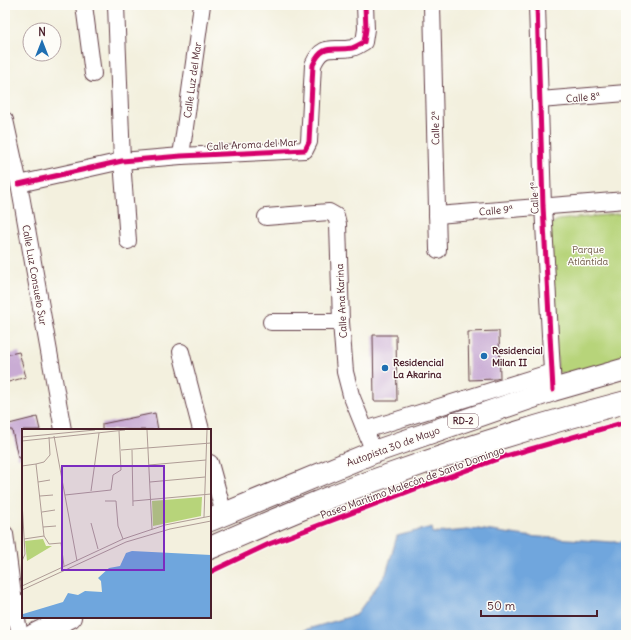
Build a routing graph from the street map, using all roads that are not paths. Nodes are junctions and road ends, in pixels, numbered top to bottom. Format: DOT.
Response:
graph roads {
  1 [pos="84,5"];
  2 [pos="116,5"];
  3 [pos="202,5"];
  4 [pos="366,5"];
  5 [pos="432,5"];
  6 [pos="537,5"];
  7 [pos="92,74"];
  8 [pos="626,93"];
  9 [pos="540,100"];
  10 [pos="5,120"];
  11 [pos="182,156"];
  12 [pos="122,161"];
  13 [pos="19,184"];
  14 [pos="626,200"];
  15 [pos="543,206"];
  16 [pos="437,215"];
  17 [pos="266,217"];
  18 [pos="128,241"];
  19 [pos="438,250"];
  20 [pos="271,322"];
  21 [pos="341,322"];
  22 [pos="180,352"];
  23 [pos="626,369"];
  24 [pos="552,381"];
  25 [pos="626,402"];
  26 [pos="63,429"];
  27 [pos="201,429"];
  28 [pos="365,430"];
  29 [pos="374,452"];
  30 [pos="211,471"];
  31 [pos="217,517"];
  32 [pos="5,534"];
  33 [pos="211,548"];
  34 [pos="14,610"];
  35 [pos="68,618"];
  36 [pos="20,635"];
  37 [pos="34,635"];
  1 -- 7 [label="street"];
  2 -- 12 [label="street"];
  3 -- 11 [label="street, Calle Luz del Mar"];
  4 -- 11 [label="street, Calle Aroma del Mar"];
  5 -- 16 [label="street, Calle 2ª"];
  6 -- 9 [label="street, Calle 1ª"];
  8 -- 9 [label="street, Calle 8ª"];
  9 -- 15 [label="street, Calle 1ª"];
  10 -- 13 [label="street, Calle Luz Consuelo Sur"];
  11 -- 12 [label="street, Calle Aroma del Mar"];
  12 -- 13 [label="street, Calle Aroma del Mar"];
  12 -- 18 [label="street"];
  13 -- 26 [label="street, Calle Luz Consuelo Sur"];
  14 -- 15 [label="street, Calle 9ª"];
  15 -- 16 [label="street, Calle 9ª"];
  15 -- 24 [label="street, Calle 1ª"];
  16 -- 19 [label="street, Calle 2ª"];
  17 -- 21 [label="street, Calle Ana Karina"];
  20 -- 21 [label="street"];
  21 -- 28 [label="street, Calle Ana Karina"];
  22 -- 27 [label="street"];
  23 -- 24 [label="highway, Autopista 30 de Mayo / RD-2"];
  24 -- 28 [label="street"];
  24 -- 29 [label="highway, Autopista 30 de Mayo / RD-2"];
  25 -- 33 [label="highway"];
  28 -- 29 [label="street, Calle Ana Karina"];
  29 -- 31 [label="highway, Autopista 30 de Mayo / RD-2"];
  30 -- 31 [label="street"];
  32 -- 34 [label="street"];
  34 -- 36 [label="street"];
  35 -- 37 [label="highway"];
}
